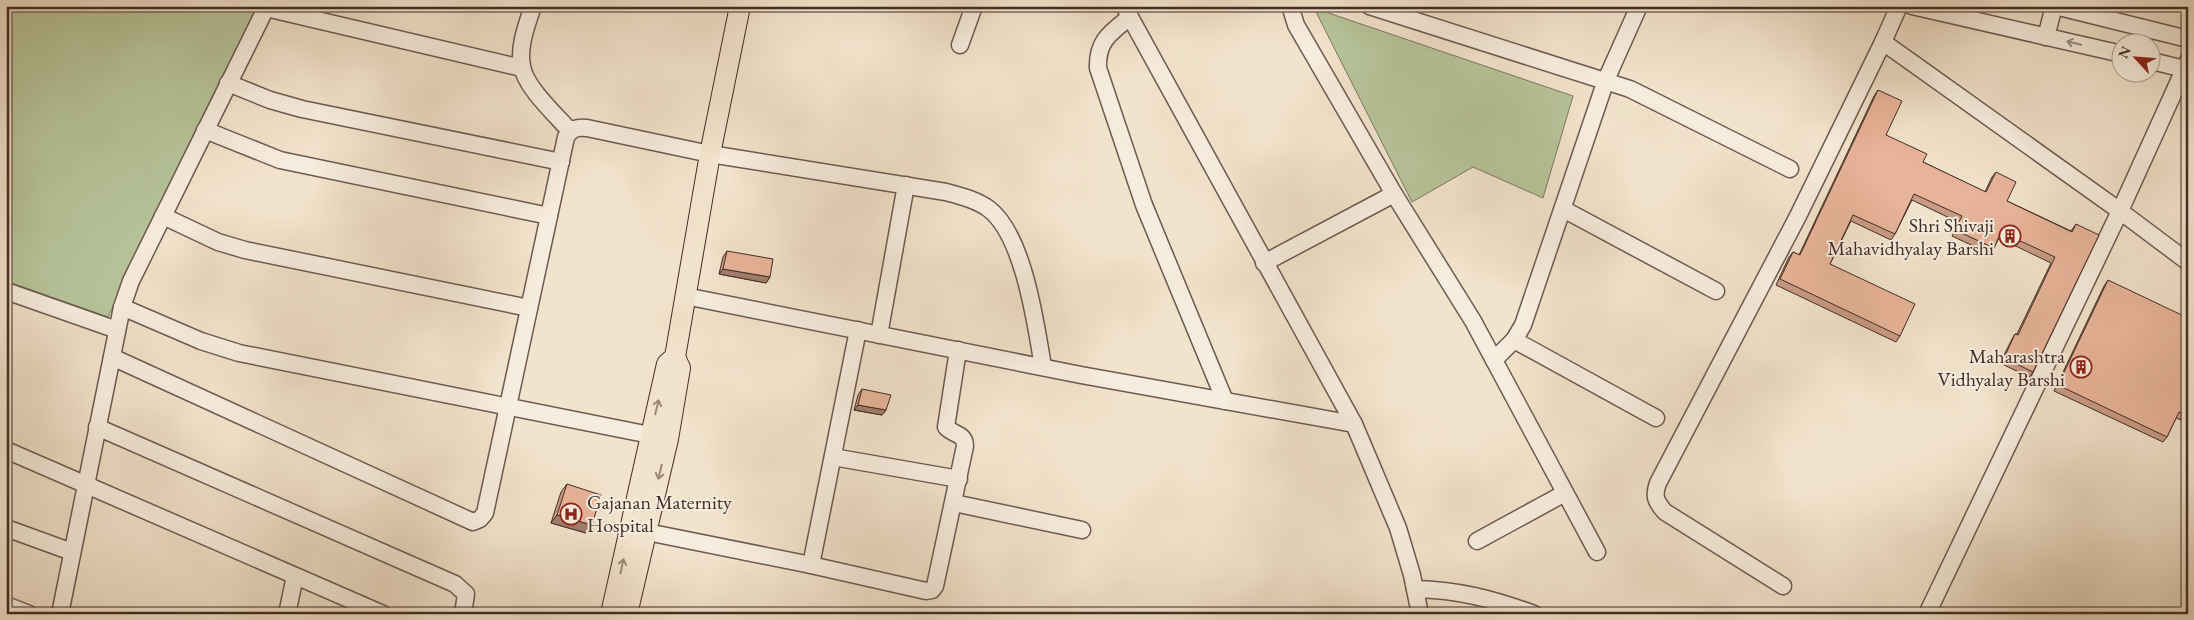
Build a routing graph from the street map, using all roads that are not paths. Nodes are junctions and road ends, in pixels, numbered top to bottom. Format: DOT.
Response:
graph roads {
  1 [pos="533,6"];
  2 [pos="740,6"];
  3 [pos="974,6"];
  4 [pos="1292,6"];
  5 [pos="1369,6"];
  6 [pos="1639,6"];
  7 [pos="1899,6"];
  8 [pos="1912,6"];
  9 [pos="2055,6"];
  10 [pos="267,7"];
  11 [pos="1127,12"];
  12 [pos="2046,37"];
  13 [pos="2188,39"];
  14 [pos="1883,42"];
  15 [pos="960,45"];
  16 [pos="2112,52"];
  17 [pos="2162,62"];
  18 [pos="2186,66"];
  19 [pos="522,68"];
  20 [pos="1606,80"];
  21 [pos="228,83"];
  22 [pos="205,130"];
  23 [pos="570,131"];
  24 [pos="710,154"];
  25 [pos="561,162"];
  26 [pos="1790,170"];
  27 [pos="906,185"];
  28 [pos="1394,194"];
  29 [pos="1563,209"];
  30 [pos="2120,211"];
  31 [pos="163,216"];
  32 [pos="549,216"];
  33 [pos="2188,262"];
  34 [pos="1264,263"];
  35 [pos="6,291"];
  36 [pos="1716,291"];
  37 [pos="684,296"];
  38 [pos="122,307"];
  39 [pos="529,308"];
  40 [pos="117,330"];
  41 [pos="858,330"];
  42 [pos="880,335"];
  43 [pos="1514,340"];
  44 [pos="958,350"];
  45 [pos="112,357"];
  46 [pos="675,357"];
  47 [pos="1494,360"];
  48 [pos="1043,367"];
  49 [pos="1225,401"];
  50 [pos="507,408"];
  51 [pos="1656,418"];
  52 [pos="1354,424"];
  53 [pos="97,427"];
  54 [pos="650,435"];
  55 [pos="6,450"];
  56 [pos="833,457"];
  57 [pos="959,479"];
  58 [pos="85,484"];
  59 [pos="1565,493"];
  60 [pos="954,503"];
  61 [pos="6,528"];
  62 [pos="1082,530"];
  63 [pos="647,532"];
  64 [pos="1477,541"];
  65 [pos="72,552"];
  66 [pos="1597,552"];
  67 [pos="811,565"];
  68 [pos="295,576"];
  69 [pos="1782,586"];
  70 [pos="1415,588"];
  71 [pos="6,604"];
  72 [pos="29,614"];
  73 [pos="60,614"];
  74 [pos="287,614"];
  75 [pos="383,614"];
  76 [pos="463,614"];
  77 [pos="611,614"];
  78 [pos="627,614"];
  79 [pos="1420,614"];
  80 [pos="1534,614"];
  81 [pos="1927,614"];
  1 -- 19 [label="street"];
  2 -- 24 [label="main road"];
  3 -- 15 [label="street"];
  4 -- 28 [label="street"];
  5 -- 20 [label="street"];
  6 -- 20 [label="street"];
  7 -- 14 [label="street"];
  8 -- 12 [label="street"];
  9 -- 12 [label="street"];
  9 -- 13 [label="street"];
  10 -- 19 [label="street"];
  10 -- 21 [label="street"];
  11 -- 34 [label="street"];
  11 -- 49 [label="street"];
  16 -- 12 [label="street, one-way"];
  14 -- 30 [label="street"];
  14 -- 69 [label="street"];
  17 -- 18 [label="street"];
  18 -- 30 [label="street"];
  19 -- 23 [label="street"];
  20 -- 26 [label="street"];
  20 -- 29 [label="street"];
  21 -- 22 [label="street"];
  21 -- 25 [label="street"];
  22 -- 31 [label="street"];
  22 -- 32 [label="street"];
  23 -- 24 [label="street"];
  23 -- 25 [label="street"];
  24 -- 27 [label="street"];
  24 -- 37 [label="main road"];
  25 -- 32 [label="street"];
  27 -- 42 [label="street"];
  27 -- 48 [label="street"];
  28 -- 34 [label="street"];
  28 -- 47 [label="street"];
  29 -- 36 [label="street"];
  29 -- 43 [label="street"];
  30 -- 33 [label="street"];
  30 -- 81 [label="street"];
  31 -- 38 [label="street"];
  31 -- 39 [label="street"];
  32 -- 39 [label="street"];
  34 -- 52 [label="street"];
  35 -- 40 [label="street"];
  37 -- 41 [label="street"];
  37 -- 46 [label="main road"];
  38 -- 40 [label="street"];
  38 -- 50 [label="street"];
  39 -- 50 [label="street"];
  40 -- 45 [label="street"];
  41 -- 42 [label="street"];
  41 -- 56 [label="street"];
  42 -- 44 [label="street"];
  43 -- 47 [label="street"];
  43 -- 51 [label="street"];
  44 -- 48 [label="street"];
  44 -- 57 [label="street"];
  45 -- 50 [label="street"];
  45 -- 53 [label="street"];
  54 -- 46 [label="main road, one-way"];
  46 -- 63 [label="main road, one-way"];
  47 -- 59 [label="street"];
  48 -- 49 [label="street"];
  49 -- 52 [label="street"];
  50 -- 54 [label="street"];
  52 -- 70 [label="street"];
  53 -- 58 [label="street"];
  53 -- 76 [label="street"];
  77 -- 54 [label="main road, one-way"];
  55 -- 58 [label="street"];
  56 -- 57 [label="street"];
  56 -- 67 [label="street"];
  57 -- 60 [label="street"];
  58 -- 65 [label="street"];
  58 -- 68 [label="street"];
  59 -- 64 [label="street"];
  59 -- 66 [label="street"];
  60 -- 62 [label="street"];
  60 -- 67 [label="street"];
  61 -- 65 [label="street"];
  63 -- 67 [label="street"];
  63 -- 78 [label="main road"];
  65 -- 73 [label="street"];
  68 -- 74 [label="street"];
  68 -- 75 [label="street"];
  70 -- 79 [label="street"];
  70 -- 80 [label="street"];
  71 -- 72 [label="street"];
}
